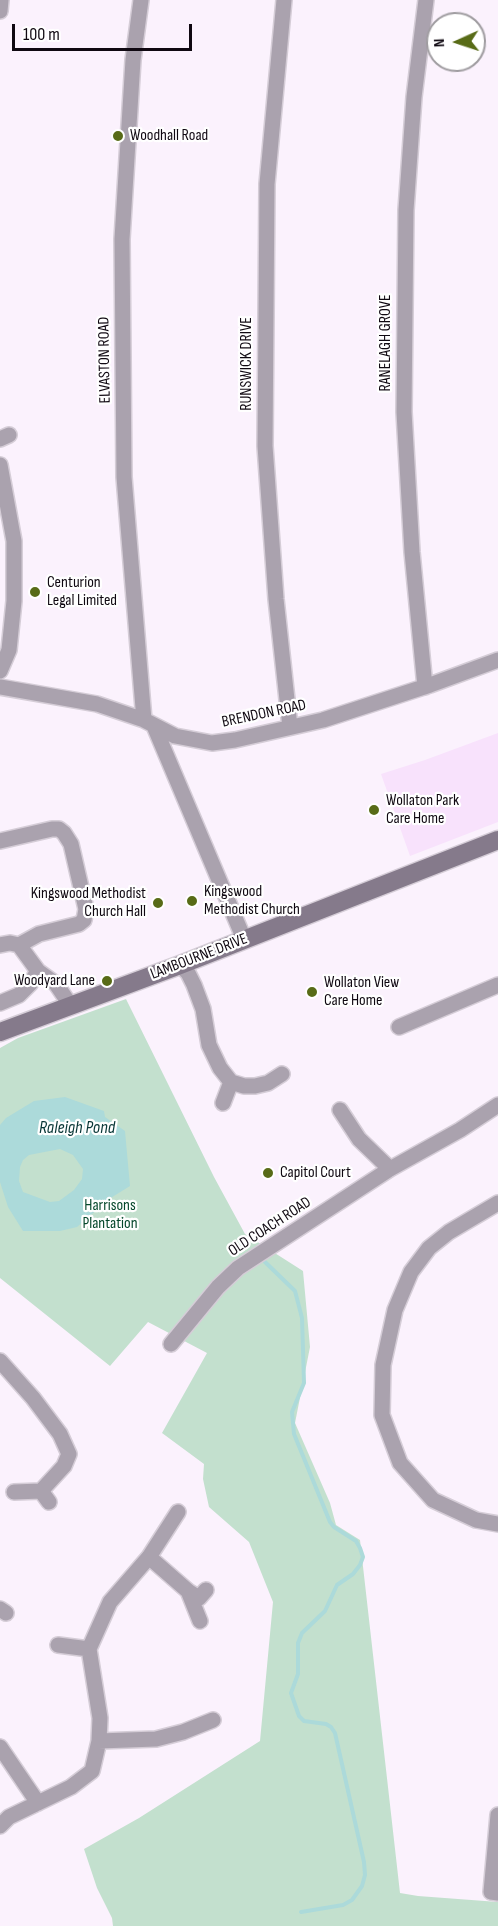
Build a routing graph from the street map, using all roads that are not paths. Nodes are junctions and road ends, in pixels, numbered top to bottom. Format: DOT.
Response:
graph roads {
  1 [pos="1,0"];
  2 [pos="141,0"];
  3 [pos="284,0"];
  4 [pos="426,0"];
  5 [pos="0,11"];
  6 [pos="0,465"];
  7 [pos="498,660"];
  8 [pos="0,671"];
  9 [pos="0,687"];
  10 [pos="425,687"];
  11 [pos="149,723"];
  12 [pos="290,727"];
  13 [pos="498,840"];
  14 [pos="0,841"];
  15 [pos="244,939"];
  16 [pos="0,945"];
  17 [pos="19,945"];
  18 [pos="180,964"];
  19 [pos="38,970"];
  20 [pos="498,985"];
  21 [pos="0,1003"];
  22 [pos="71,1006"];
  23 [pos="399,1027"];
  24 [pos="0,1032"];
  25 [pos="282,1074"];
  26 [pos="231,1082"];
  27 [pos="223,1103"];
  28 [pos="498,1105"];
  29 [pos="348,1114"];
  30 [pos="390,1169"];
  31 [pos="498,1203"];
  32 [pos="171,1344"];
  33 [pos="0,1361"];
  34 [pos="55,1399"];
  35 [pos="40,1407"];
  36 [pos="14,1492"];
  37 [pos="170,1515"];
  38 [pos="498,1524"];
  39 [pos="149,1557"];
  40 [pos="206,1590"];
  41 [pos="188,1591"];
  42 [pos="200,1621"];
  43 [pos="58,1645"];
  44 [pos="89,1649"];
  45 [pos="213,1720"];
  46 [pos="99,1741"];
  47 [pos="0,1747"];
  48 [pos="38,1803"];
  49 [pos="498,1815"];
  50 [pos="0,1826"];
  51 [pos="498,1893"];
  1 -- 5 [label="street"];
  2 -- 11 [label="street, ELVASTON ROAD"];
  3 -- 12 [label="street, RUNSWICK DRIVE"];
  4 -- 10 [label="street, RANELAGH GROVE"];
  6 -- 8 [label="street"];
  7 -- 10 [label="street, BRENDON ROAD"];
  9 -- 11 [label="street, BRENDON ROAD"];
  10 -- 12 [label="street, BRENDON ROAD"];
  11 -- 12 [label="street, BRENDON ROAD"];
  11 -- 15 [label="street, ELVASTON ROAD"];
  13 -- 15 [label="street, LAMBOURNE DRIVE"];
  14 -- 17 [label="street"];
  15 -- 18 [label="street, LAMBOURNE DRIVE"];
  16 -- 17 [label="street"];
  17 -- 19 [label="street"];
  18 -- 22 [label="street, LAMBOURNE DRIVE"];
  18 -- 26 [label="street"];
  19 -- 21 [label="street"];
  19 -- 22 [label="street"];
  20 -- 23 [label="street"];
  22 -- 24 [label="street, LAMBOURNE DRIVE"];
  25 -- 26 [label="street"];
  26 -- 27 [label="street"];
  28 -- 30 [label="street, OLD COACH ROAD"];
  29 -- 30 [label="street"];
  30 -- 32 [label="street, OLD COACH ROAD"];
  31 -- 38 [label="street"];
  33 -- 35 [label="street"];
  34 -- 35 [label="street"];
  35 -- 36 [label="street"];
  37 -- 39 [label="street"];
  39 -- 41 [label="street"];
  39 -- 44 [label="street"];
  40 -- 41 [label="street"];
  41 -- 42 [label="street"];
  43 -- 44 [label="street"];
  44 -- 46 [label="street"];
  45 -- 46 [label="street"];
  46 -- 48 [label="street"];
  47 -- 48 [label="street"];
  48 -- 50 [label="street"];
  49 -- 51 [label="street"];
}
